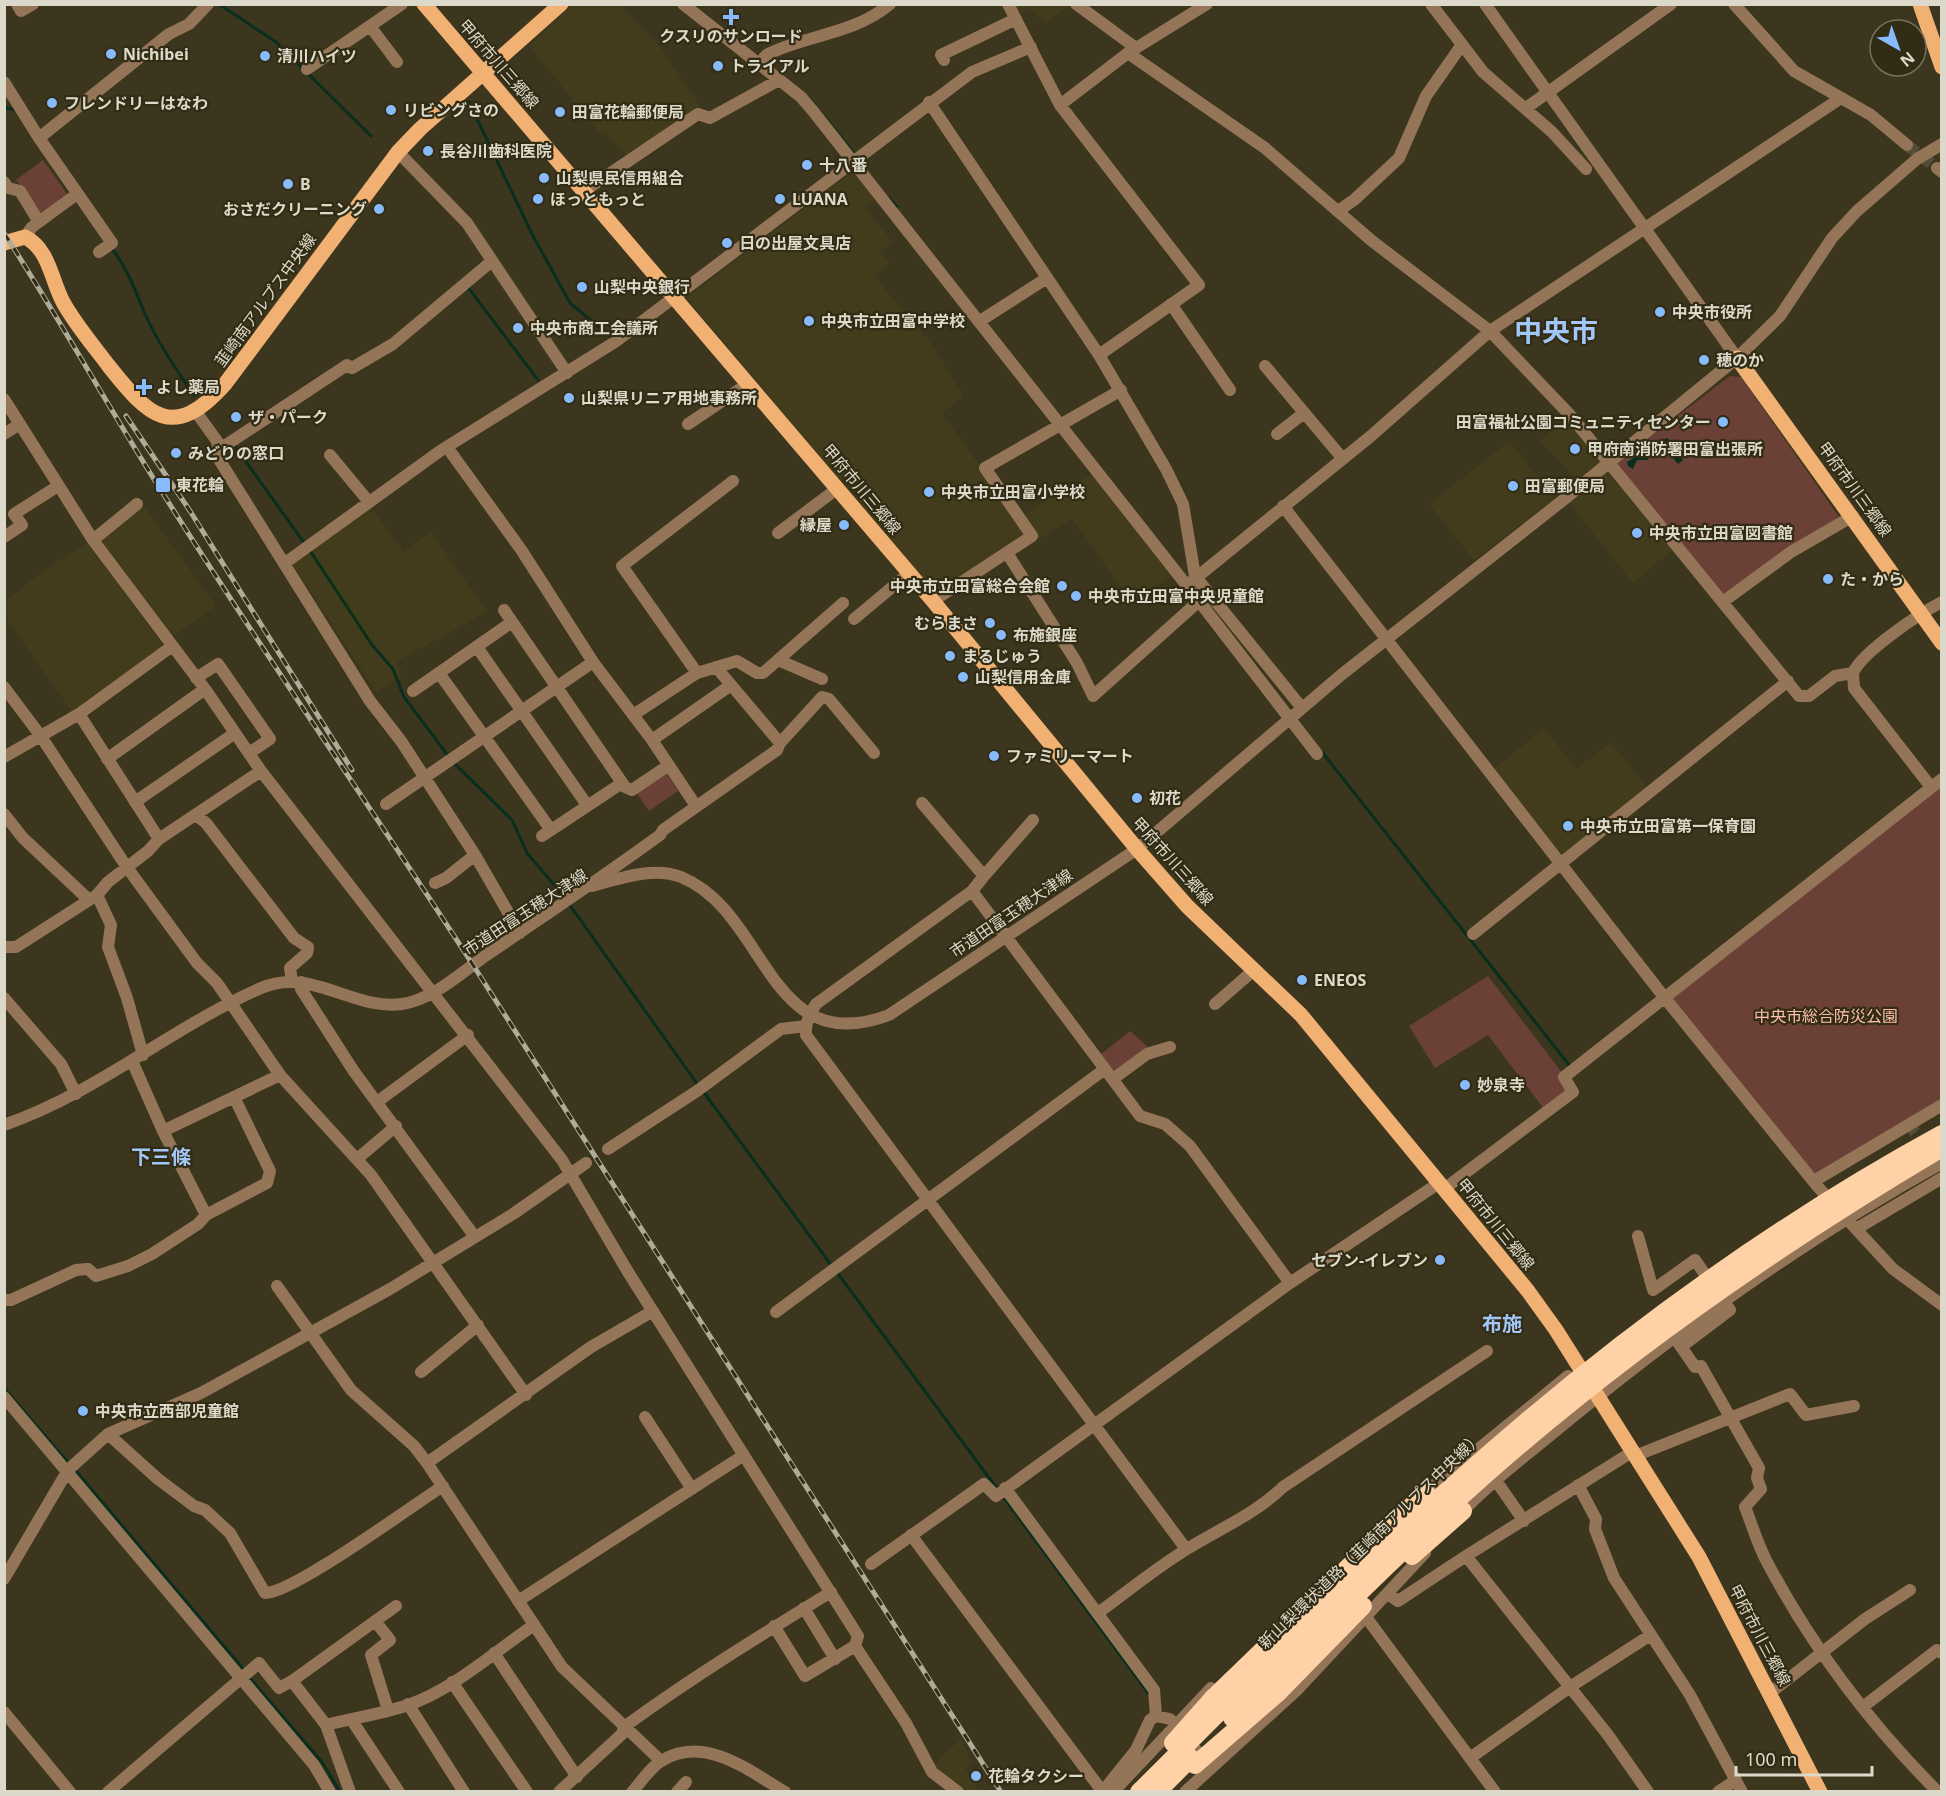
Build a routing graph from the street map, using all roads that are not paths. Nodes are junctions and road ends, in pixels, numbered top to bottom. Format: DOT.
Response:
graph roads {
  1 [pos="17,4"];
  2 [pos="33,4"];
  3 [pos="208,4"];
  4 [pos="402,4"];
  5 [pos="424,4"];
  6 [pos="561,4"];
  7 [pos="683,4"];
  8 [pos="890,4"];
  9 [pos="1008,4"];
  10 [pos="1076,4"];
  11 [pos="1208,4"];
  12 [pos="1431,4"];
  13 [pos="1485,4"];
  14 [pos="1671,4"];
  15 [pos="1734,4"];
  16 [pos="1920,4"];
  17 [pos="1195,7"];
  18 [pos="1016,19"];
  19 [pos="370,26"];
  20 [pos="1461,46"];
  21 [pos="1030,47"];
  22 [pos="1132,51"];
  23 [pos="944,60"];
  24 [pos="397,62"];
  25 [pos="761,62"];
  26 [pos="1941,67"];
  27 [pos="308,69"];
  28 [pos="483,74"];
  29 [pos="779,80"];
  30 [pos="4,82"];
  31 [pos="1549,92"];
  32 [pos="1841,98"];
  33 [pos="929,102"];
  34 [pos="1060,105"];
  35 [pos="1526,108"];
  36 [pos="39,138"];
  37 [pos="1941,144"];
  38 [pos="1907,145"];
  39 [pos="398,152"];
  40 [pos="856,159"];
  41 [pos="1586,169"];
  42 [pos="4,182"];
  43 [pos="584,191"];
  44 [pos="76,194"];
  45 [pos="1338,211"];
  46 [pos="39,222"];
  47 [pos="1643,227"];
  48 [pos="25,237"];
  49 [pos="4,243"];
  50 [pos="105,248"];
  51 [pos="492,261"];
  52 [pos="1047,278"];
  53 [pos="675,297"];
  54 [pos="1171,304"];
  55 [pos="983,319"];
  56 [pos="1490,331"];
  57 [pos="1100,356"];
  58 [pos="1737,358"];
  59 [pos="1265,366"];
  60 [pos="567,373"];
  61 [pos="749,383"];
  62 [pos="1121,390"];
  63 [pos="1230,390"];
  64 [pos="5,400"];
  65 [pos="196,412"];
  66 [pos="1304,413"];
  67 [pos="1064,423"];
  68 [pos="20,424"];
  69 [pos="688,424"];
  70 [pos="4,434"];
  71 [pos="1278,434"];
  72 [pos="218,446"];
  73 [pos="447,447"];
  74 [pos="330,455"];
  75 [pos="1343,459"];
  76 [pos="1610,461"];
  77 [pos="733,481"];
  78 [pos="58,486"];
  79 [pos="838,488"];
  80 [pos="369,502"];
  81 [pos="137,504"];
  82 [pos="1283,507"];
  83 [pos="1853,516"];
  84 [pos="778,533"];
  85 [pos="4,537"];
  86 [pos="93,540"];
  87 [pos="1007,553"];
  88 [pos="285,563"];
  89 [pos="909,573"];
  90 [pos="1190,581"];
  91 [pos="933,601"];
  92 [pos="1199,601"];
  93 [pos="1724,601"];
  94 [pos="1941,602"];
  95 [pos="843,603"];
  96 [pos="504,609"];
  97 [pos="1920,614"];
  98 [pos="854,619"];
  99 [pos="512,622"];
  100 [pos="1387,638"];
  101 [pos="1941,643"];
  102 [pos="171,647"];
  103 [pos="477,647"];
  104 [pos="778,660"];
  105 [pos="593,662"];
  106 [pos="716,667"];
  107 [pos="439,673"];
  108 [pos="697,673"];
  109 [pos="1853,673"];
  110 [pos="196,678"];
  111 [pos="822,679"];
  112 [pos="1788,681"];
  113 [pos="731,685"];
  114 [pos="4,687"];
  115 [pos="557,687"];
  116 [pos="205,690"];
  117 [pos="413,691"];
  118 [pos="522,712"];
  119 [pos="79,714"];
  120 [pos="1294,714"];
  121 [pos="633,715"];
  122 [pos="235,733"];
  123 [pos="40,735"];
  124 [pos="484,738"];
  125 [pos="652,740"];
  126 [pos="780,743"];
  127 [pos="249,753"];
  128 [pos="874,753"];
  129 [pos="1317,754"];
  130 [pos="4,757"];
  131 [pos="107,759"];
  132 [pos="669,765"];
  133 [pos="261,771"];
  134 [pos="425,778"];
  135 [pos="622,783"];
  136 [pos="1936,783"];
  137 [pos="135,802"];
  138 [pos="922,803"];
  139 [pos="386,804"];
  140 [pos="587,805"];
  141 [pos="696,806"];
  142 [pos="4,814"];
  143 [pos="198,816"];
  144 [pos="1032,820"];
  145 [pos="159,839"];
  146 [pos="1137,849"];
  147 [pos="475,855"];
  148 [pos="1560,862"];
  149 [pos="126,866"];
  150 [pos="984,876"];
  151 [pos="435,883"];
  152 [pos="591,886"];
  153 [pos="972,891"];
  154 [pos="92,897"];
  155 [pos="520,933"];
  156 [pos="1473,934"];
  157 [pos="1005,936"];
  158 [pos="4,947"];
  159 [pos="1254,970"];
  160 [pos="297,982"];
  161 [pos="434,991"];
  162 [pos="1664,997"];
  163 [pos="4,998"];
  164 [pos="231,1003"];
  165 [pos="1215,1004"];
  166 [pos="808,1021"];
  167 [pos="468,1035"];
  168 [pos="1170,1047"];
  169 [pos="138,1058"];
  170 [pos="1109,1074"];
  171 [pos="280,1075"];
  172 [pos="76,1094"];
  173 [pos="234,1097"];
  174 [pos="377,1102"];
  175 [pos="1941,1105"];
  176 [pos="1941,1124"];
  177 [pos="4,1125"];
  178 [pos="396,1126"];
  179 [pos="163,1131"];
  180 [pos="1941,1134"];
  181 [pos="1941,1148"];
  182 [pos="609,1149"];
  183 [pos="357,1159"];
  184 [pos="1941,1163"];
  185 [pos="586,1164"];
  186 [pos="569,1175"];
  187 [pos="1941,1178"];
  188 [pos="1814,1181"];
  189 [pos="1441,1186"];
  190 [pos="1824,1194"];
  191 [pos="927,1200"];
  192 [pos="1843,1214"];
  193 [pos="206,1215"];
  194 [pos="1856,1229"];
  195 [pos="1638,1236"];
  196 [pos="475,1237"];
  197 [pos="433,1263"];
  198 [pos="1705,1274"];
  199 [pos="1290,1283"];
  200 [pos="278,1286"];
  201 [pos="4,1300"];
  202 [pos="1725,1302"];
  203 [pos="1941,1305"];
  204 [pos="653,1311"];
  205 [pos="776,1312"];
  206 [pos="478,1325"];
  207 [pos="310,1332"];
  208 [pos="1678,1342"];
  209 [pos="1487,1351"];
  210 [pos="1579,1367"];
  211 [pos="421,1372"];
  212 [pos="526,1395"];
  213 [pos="4,1397"];
  214 [pos="1597,1398"];
  215 [pos="1854,1406"];
  216 [pos="645,1417"];
  217 [pos="1729,1417"];
  218 [pos="1095,1425"];
  219 [pos="108,1434"];
  220 [pos="1473,1451"];
  221 [pos="1633,1454"];
  222 [pos="744,1455"];
  223 [pos="427,1463"];
  224 [pos="71,1468"];
  225 [pos="1496,1480"];
  226 [pos="443,1485"];
  227 [pos="1578,1485"];
  228 [pos="692,1489"];
  229 [pos="1000,1492"];
  230 [pos="1426,1492"];
  231 [pos="1463,1511"];
  232 [pos="1524,1521"];
  233 [pos="911,1535"];
  234 [pos="1186,1549"];
  235 [pos="1466,1556"];
  236 [pos="871,1564"];
  237 [pos="4,1579"];
  238 [pos="1910,1590"];
  239 [pos="831,1592"];
  240 [pos="1388,1594"];
  241 [pos="518,1600"];
  242 [pos="396,1606"];
  243 [pos="804,1608"];
  244 [pos="1098,1613"];
  245 [pos="1366,1617"];
  246 [pos="375,1621"];
  247 [pos="534,1625"];
  248 [pos="774,1626"];
  249 [pos="1649,1636"];
  250 [pos="855,1646"];
  251 [pos="494,1653"];
  252 [pos="1821,1653"];
  253 [pos="1941,1653"];
  254 [pos="835,1659"];
  255 [pos="241,1677"];
  256 [pos="292,1680"];
  257 [pos="452,1682"];
  258 [pos="1570,1688"];
  259 [pos="1770,1694"];
  260 [pos="408,1704"];
  261 [pos="1864,1706"];
  262 [pos="388,1710"];
  263 [pos="4,1712"];
  264 [pos="1156,1716"];
  265 [pos="351,1719"];
  266 [pos="326,1725"];
  267 [pos="1175,1726"];
  268 [pos="624,1727"];
  269 [pos="1470,1758"];
  270 [pos="661,1761"];
  271 [pos="1210,1766"];
  272 [pos="577,1777"];
  273 [pos="1736,1780"];
  274 [pos="686,1782"];
  275 [pos="70,1791"];
  276 [pos="108,1791"];
  277 [pos="330,1791"];
  278 [pos="350,1791"];
  279 [pos="399,1791"];
  280 [pos="464,1791"];
  281 [pos="527,1791"];
  282 [pos="559,1791"];
  283 [pos="632,1791"];
  284 [pos="677,1791"];
  285 [pos="786,1791"];
  286 [pos="958,1791"];
  287 [pos="1102,1791"];
  288 [pos="1113,1791"];
  289 [pos="1137,1791"];
  290 [pos="1158,1791"];
  291 [pos="1185,1791"];
  292 [pos="1495,1791"];
  293 [pos="1648,1791"];
  294 [pos="1718,1791"];
  295 [pos="1742,1791"];
  296 [pos="1820,1791"];
  297 [pos="1938,1791"];
  1 -- 2 [label="street"];
  3 -- 36 [label="street"];
  4 -- 19 [label="street"];
  5 -- 28 [label="main road, 甲府市川三郷線"];
  6 -- 28 [label="main road, 韮崎南アルプス中央線"];
  7 -- 25 [label="street"];
  8 -- 25 [label="street"];
  9 -- 18 [label="street"];
  10 -- 22 [label="street"];
  11 -- 17 [label="street"];
  12 -- 20 [label="street"];
  13 -- 31 [label="street"];
  14 -- 31 [label="street"];
  15 -- 32 [label="street"];
  16 -- 26 [label="main road"];
  17 -- 22 [label="street"];
  18 -- 21 [label="street"];
  18 -- 23 [label="street"];
  19 -- 24 [label="street"];
  19 -- 27 [label="street"];
  20 -- 35 [label="street"];
  20 -- 45 [label="street"];
  21 -- 33 [label="street"];
  21 -- 34 [label="street"];
  22 -- 34 [label="street"];
  22 -- 45 [label="street"];
  25 -- 29 [label="street"];
  28 -- 39 [label="main road, 韮崎南アルプス中央線"];
  28 -- 43 [label="main road, 甲府市川三郷線"];
  29 -- 40 [label="street"];
  29 -- 43 [label="street"];
  30 -- 36 [label="street"];
  31 -- 35 [label="street"];
  31 -- 47 [label="street"];
  32 -- 38 [label="street"];
  32 -- 47 [label="street"];
  33 -- 40 [label="street"];
  33 -- 52 [label="street"];
  34 -- 54 [label="street"];
  35 -- 41 [label="street"];
  36 -- 44 [label="street"];
  37 -- 58 [label="street, 市道田富玉穂大津線"];
  39 -- 51 [label="street"];
  39 -- 65 [label="main road, 韮崎南アルプス中央線"];
  40 -- 53 [label="street"];
  40 -- 55 [label="street"];
  42 -- 46 [label="street"];
  43 -- 53 [label="main road, 甲府市川三郷線"];
  44 -- 46 [label="street"];
  44 -- 50 [label="street"];
  45 -- 56 [label="street"];
  46 -- 48 [label="street"];
  47 -- 56 [label="street"];
  47 -- 58 [label="street"];
  48 -- 49 [label="main road"];
  48 -- 65 [label="main road"];
  51 -- 60 [label="street"];
  51 -- 72 [label="street"];
  52 -- 55 [label="street"];
  52 -- 57 [label="street"];
  53 -- 60 [label="street"];
  53 -- 61 [label="main road, 甲府市川三郷線"];
  54 -- 57 [label="street"];
  54 -- 63 [label="street"];
  55 -- 67 [label="street"];
  56 -- 75 [label="street"];
  56 -- 76 [label="street"];
  57 -- 62 [label="street"];
  58 -- 76 [label="street, 市道田富玉穂大津線"];
  58 -- 83 [label="main road, 甲府市川三郷線"];
  59 -- 66 [label="street"];
  60 -- 73 [label="street"];
  61 -- 69 [label="street"];
  61 -- 79 [label="main road, 甲府市川三郷線"];
  62 -- 67 [label="street"];
  62 -- 90 [label="street"];
  64 -- 68 [label="street"];
  65 -- 72 [label="street"];
  66 -- 71 [label="street"];
  66 -- 75 [label="street"];
  67 -- 87 [label="street"];
  67 -- 90 [label="street"];
  68 -- 70 [label="street"];
  68 -- 78 [label="street"];
  72 -- 88 [label="street"];
  73 -- 80 [label="street"];
  73 -- 105 [label="street"];
  74 -- 80 [label="street"];
  75 -- 82 [label="street"];
  76 -- 93 [label="street"];
  76 -- 100 [label="street, 市道田富玉穂大津線"];
  77 -- 108 [label="street"];
  78 -- 85 [label="street"];
  78 -- 86 [label="street"];
  79 -- 84 [label="street"];
  79 -- 89 [label="main road, 甲府市川三郷線"];
  80 -- 88 [label="street"];
  81 -- 86 [label="street"];
  82 -- 90 [label="street"];
  82 -- 100 [label="street"];
  83 -- 93 [label="street"];
  83 -- 97 [label="main road, 甲府市川三郷線"];
  86 -- 102 [label="street"];
  87 -- 91 [label="street"];
  87 -- 92 [label="street"];
  88 -- 134 [label="street"];
  89 -- 91 [label="main road, 甲府市川三郷線"];
  89 -- 98 [label="street"];
  90 -- 92 [label="street"];
  90 -- 120 [label="street"];
  91 -- 146 [label="main road, 甲府市川三郷線"];
  92 -- 120 [label="street"];
  93 -- 112 [label="street"];
  94 -- 97 [label="street"];
  95 -- 104 [label="street"];
  96 -- 99 [label="street"];
  97 -- 101 [label="main road, 甲府市川三郷線"];
  97 -- 109 [label="street"];
  99 -- 103 [label="street"];
  99 -- 115 [label="street"];
  100 -- 120 [label="street, 市道田富玉穂大津線"];
  100 -- 148 [label="street"];
  102 -- 110 [label="street"];
  102 -- 119 [label="street"];
  103 -- 107 [label="street"];
  103 -- 118 [label="street"];
  104 -- 106 [label="street"];
  104 -- 111 [label="street"];
  105 -- 115 [label="street"];
  105 -- 121 [label="street"];
  106 -- 108 [label="street"];
  106 -- 113 [label="street"];
  107 -- 117 [label="street"];
  107 -- 124 [label="street"];
  108 -- 121 [label="street"];
  109 -- 112 [label="street"];
  109 -- 136 [label="street"];
  110 -- 116 [label="street"];
  110 -- 127 [label="street"];
  112 -- 148 [label="street"];
  113 -- 125 [label="street"];
  113 -- 126 [label="street"];
  114 -- 123 [label="street"];
  115 -- 118 [label="street"];
  115 -- 135 [label="street"];
  116 -- 122 [label="street"];
  116 -- 131 [label="street"];
  118 -- 124 [label="street"];
  118 -- 140 [label="street"];
  119 -- 123 [label="street"];
  119 -- 131 [label="street"];
  120 -- 129 [label="street"];
  120 -- 146 [label="street, 市道田富玉穂大津線"];
  121 -- 125 [label="street"];
  122 -- 127 [label="street"];
  122 -- 137 [label="street"];
  123 -- 130 [label="street"];
  123 -- 149 [label="street"];
  124 -- 134 [label="street"];
  124 -- 140 [label="street"];
  125 -- 132 [label="street"];
  126 -- 128 [label="street"];
  126 -- 141 [label="street"];
  127 -- 133 [label="street"];
  131 -- 137 [label="street"];
  132 -- 135 [label="street"];
  132 -- 141 [label="street"];
  133 -- 143 [label="street"];
  133 -- 161 [label="street"];
  134 -- 139 [label="street"];
  134 -- 147 [label="street"];
  135 -- 140 [label="street"];
  136 -- 162 [label="street"];
  137 -- 145 [label="street"];
  138 -- 150 [label="street"];
  141 -- 152 [label="street"];
  142 -- 154 [label="street"];
  143 -- 145 [label="street"];
  143 -- 160 [label="street"];
  144 -- 150 [label="street"];
  145 -- 149 [label="street"];
  146 -- 157 [label="street, 市道田富玉穂大津線"];
  146 -- 159 [label="main road, 甲府市川三郷線"];
  147 -- 151 [label="street"];
  147 -- 155 [label="street"];
  148 -- 156 [label="street"];
  148 -- 162 [label="street"];
  149 -- 154 [label="street"];
  149 -- 164 [label="street"];
  150 -- 153 [label="street"];
  152 -- 155 [label="street, 市道田富玉穂大津線"];
  152 -- 166 [label="street, 市道田富玉穂大津線"];
  153 -- 157 [label="street"];
  153 -- 166 [label="street"];
  154 -- 158 [label="street"];
  154 -- 169 [label="street"];
  155 -- 161 [label="street, 市道田富玉穂大津線"];
  157 -- 166 [label="street, 市道田富玉穂大津線"];
  157 -- 170 [label="street"];
  159 -- 165 [label="street"];
  159 -- 189 [label="main road, 甲府市川三郷線"];
  160 -- 161 [label="street, 市道田富玉穂大津線"];
  160 -- 164 [label="street, 市道田富玉穂大津線"];
  160 -- 174 [label="street"];
  161 -- 167 [label="street"];
  162 -- 188 [label="street"];
  162 -- 189 [label="street"];
  163 -- 172 [label="street"];
  164 -- 169 [label="street, 市道田富玉穂大津線"];
  164 -- 171 [label="street"];
  166 -- 182 [label="street"];
  166 -- 191 [label="street"];
  167 -- 174 [label="street"];
  167 -- 186 [label="street"];
  168 -- 170 [label="street"];
  169 -- 172 [label="street, 市道田富玉穂大津線"];
  169 -- 179 [label="street"];
  170 -- 191 [label="street"];
  170 -- 199 [label="street"];
  171 -- 173 [label="street"];
  171 -- 183 [label="street"];
  172 -- 177 [label="street, 市道田富玉穂大津線"];
  173 -- 179 [label="street"];
  173 -- 193 [label="street"];
  174 -- 178 [label="street"];
  175 -- 188 [label="street"];
  176 -- 190 [label="street"];
  178 -- 183 [label="street"];
  178 -- 196 [label="street"];
  179 -- 193 [label="street"];
  180 -- 289 [label="highway, 新山梨環状道路（韮崎南アルプス中央線）, bridge"];
  181 -- 192 [label="highway, 新山梨環状道路（韮崎南アルプス中央線）, bridge"];
  183 -- 197 [label="street"];
  184 -- 192 [label="street"];
  185 -- 186 [label="street"];
  186 -- 196 [label="street"];
  186 -- 204 [label="street"];
  187 -- 194 [label="street"];
  188 -- 190 [label="street"];
  189 -- 199 [label="street"];
  189 -- 210 [label="main road, 甲府市川三郷線"];
  190 -- 192 [label="street"];
  190 -- 198 [label="street"];
  191 -- 205 [label="street"];
  191 -- 218 [label="street"];
  192 -- 194 [label="street"];
  192 -- 202 [label="street"];
  192 -- 290 [label="highway, 新山梨環状道路（韮崎南アルプス中央線）, bridge"];
  193 -- 201 [label="street"];
  194 -- 203 [label="street"];
  195 -- 198 [label="street"];
  196 -- 197 [label="street"];
  197 -- 206 [label="street"];
  197 -- 207 [label="street"];
  198 -- 202 [label="street"];
  198 -- 210 [label="street"];
  199 -- 218 [label="street"];
  200 -- 207 [label="street"];
  202 -- 208 [label="street"];
  204 -- 212 [label="street"];
  204 -- 222 [label="street"];
  206 -- 211 [label="street"];
  206 -- 212 [label="street"];
  207 -- 219 [label="street"];
  207 -- 223 [label="street"];
  208 -- 214 [label="street"];
  208 -- 217 [label="street"];
  209 -- 234 [label="street"];
  210 -- 214 [label="main road, 甲府市川三郷線"];
  210 -- 220 [label="street"];
  212 -- 223 [label="street"];
  213 -- 224 [label="street"];
  214 -- 221 [label="main road, 甲府市川三郷線"];
  214 -- 225 [label="street"];
  215 -- 217 [label="street"];
  216 -- 228 [label="street"];
  217 -- 221 [label="street"];
  217 -- 252 [label="street"];
  218 -- 229 [label="street"];
  218 -- 234 [label="street"];
  219 -- 224 [label="street"];
  219 -- 226 [label="street"];
  220 -- 225 [label="street"];
  220 -- 230 [label="street"];
  221 -- 227 [label="street"];
  221 -- 259 [label="main road, 甲府市川三郷線"];
  222 -- 228 [label="street"];
  222 -- 239 [label="street"];
  223 -- 226 [label="street"];
  224 -- 237 [label="street"];
  224 -- 255 [label="street"];
  225 -- 231 [label="street"];
  225 -- 232 [label="street"];
  226 -- 241 [label="street"];
  227 -- 232 [label="street"];
  227 -- 249 [label="street"];
  228 -- 241 [label="street"];
  229 -- 233 [label="street"];
  229 -- 244 [label="street"];
  230 -- 267 [label="street"];
  230 -- 289 [label="highway, bridge"];
  231 -- 240 [label="street"];
  231 -- 290 [label="highway, bridge"];
  232 -- 235 [label="street"];
  233 -- 236 [label="street"];
  233 -- 287 [label="street"];
  234 -- 244 [label="street"];
  235 -- 240 [label="street"];
  235 -- 258 [label="street"];
  238 -- 252 [label="street"];
  239 -- 243 [label="street"];
  239 -- 250 [label="street"];
  240 -- 245 [label="street"];
  241 -- 247 [label="street"];
  242 -- 246 [label="street"];
  243 -- 248 [label="street"];
  243 -- 254 [label="street"];
  244 -- 264 [label="street"];
  245 -- 269 [label="street"];
  245 -- 271 [label="street"];
  246 -- 256 [label="street"];
  246 -- 262 [label="street"];
  247 -- 251 [label="street"];
  247 -- 268 [label="street"];
  248 -- 254 [label="street"];
  248 -- 268 [label="street"];
  249 -- 258 [label="street"];
  249 -- 273 [label="street"];
  250 -- 254 [label="street"];
  250 -- 286 [label="street"];
  251 -- 257 [label="street"];
  251 -- 272 [label="street"];
  252 -- 259 [label="street"];
  252 -- 261 [label="street"];
  253 -- 261 [label="street"];
  255 -- 256 [label="street"];
  255 -- 276 [label="street"];
  255 -- 277 [label="street"];
  256 -- 266 [label="street"];
  257 -- 260 [label="street"];
  257 -- 281 [label="street"];
  258 -- 269 [label="street"];
  258 -- 293 [label="street"];
  259 -- 296 [label="main road, 甲府市川三郷線"];
  260 -- 262 [label="street"];
  260 -- 280 [label="street"];
  261 -- 297 [label="street"];
  262 -- 265 [label="street"];
  263 -- 275 [label="street"];
  264 -- 267 [label="street"];
  264 -- 287 [label="street"];
  265 -- 266 [label="street"];
  265 -- 279 [label="street"];
  266 -- 278 [label="street"];
  267 -- 271 [label="street"];
  267 -- 288 [label="street"];
  268 -- 270 [label="street"];
  268 -- 272 [label="street"];
  269 -- 292 [label="street"];
  270 -- 283 [label="street"];
  270 -- 285 [label="street"];
  271 -- 291 [label="street"];
  272 -- 282 [label="street"];
  273 -- 294 [label="street"];
  273 -- 295 [label="street"];
  274 -- 284 [label="street"];
}
